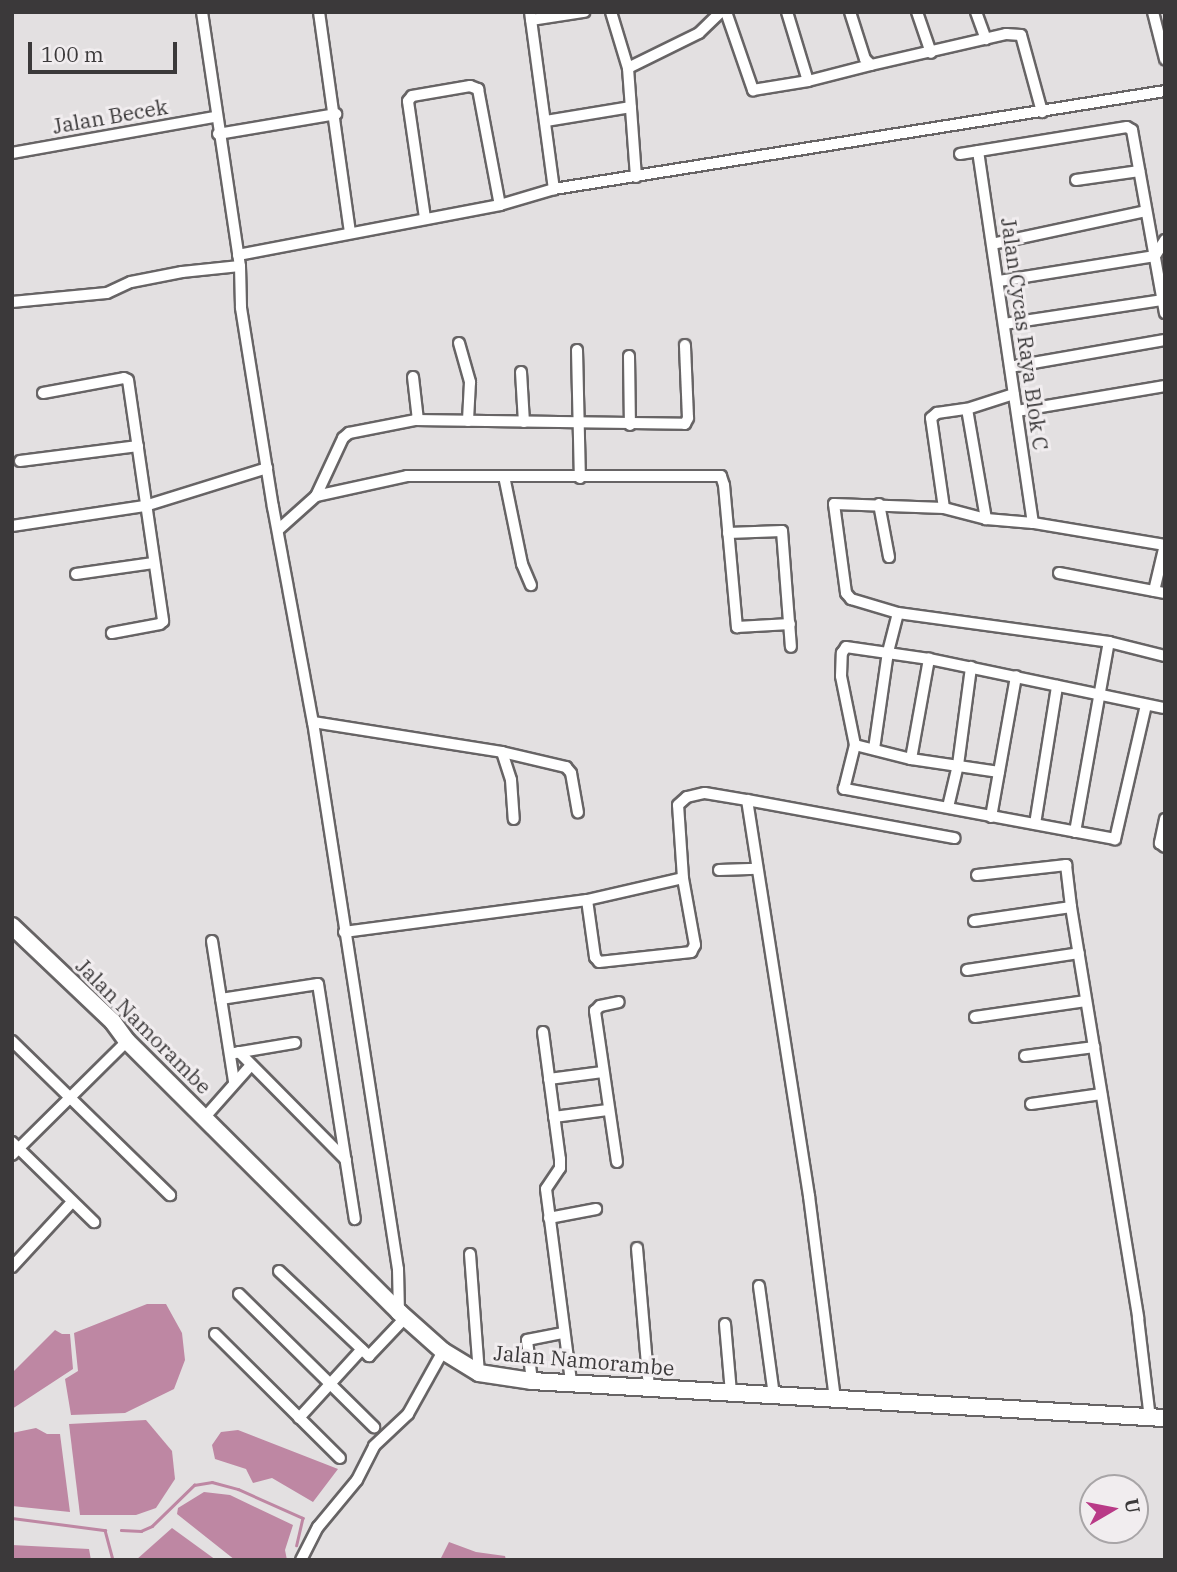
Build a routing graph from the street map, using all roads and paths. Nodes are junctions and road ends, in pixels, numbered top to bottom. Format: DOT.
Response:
graph roads {
  1 [pos="202,12"];
  2 [pos="319,12"];
  3 [pos="584,12"];
  4 [pos="611,12"];
  5 [pos="723,12"];
  6 [pos="787,12"];
  7 [pos="850,12"];
  8 [pos="917,12"];
  9 [pos="976,12"];
  10 [pos="1153,12"];
  11 [pos="531,16"];
  12 [pos="986,39"];
  13 [pos="931,53"];
  14 [pos="1165,59"];
  15 [pos="871,65"];
  16 [pos="628,68"];
  17 [pos="808,81"];
  18 [pos="1165,91"];
  19 [pos="631,107"];
  20 [pos="1042,112"];
  21 [pos="336,114"];
  22 [pos="215,117"];
  23 [pos="546,121"];
  24 [pos="218,134"];
  25 [pos="978,151"];
  26 [pos="12,153"];
  27 [pos="961,154"];
  28 [pos="1139,171"];
  29 [pos="636,177"];
  30 [pos="1076,180"];
  31 [pos="554,189"];
  32 [pos="500,205"];
  33 [pos="1146,211"];
  34 [pos="425,218"];
  35 [pos="350,232"];
  36 [pos="992,244"];
  37 [pos="1161,250"];
  38 [pos="239,261"];
  39 [pos="999,281"];
  40 [pos="1163,300"];
  41 [pos="12,302"];
  42 [pos="1165,313"];
  43 [pos="1004,324"];
  44 [pos="1165,340"];
  45 [pos="459,343"];
  46 [pos="685,345"];
  47 [pos="577,350"];
  48 [pos="629,356"];
  49 [pos="1010,367"];
  50 [pos="520,372"];
  51 [pos="413,377"];
  52 [pos="1165,386"];
  53 [pos="43,393"];
  54 [pos="1014,394"];
  55 [pos="967,409"];
  56 [pos="1017,411"];
  57 [pos="418,420"];
  58 [pos="468,421"];
  59 [pos="524,422"];
  60 [pos="579,424"];
  61 [pos="630,425"];
  62 [pos="138,446"];
  63 [pos="20,461"];
  64 [pos="267,468"];
  65 [pos="504,476"];
  66 [pos="580,478"];
  67 [pos="316,496"];
  68 [pos="879,505"];
  69 [pos="145,506"];
  70 [pos="944,508"];
  71 [pos="986,519"];
  72 [pos="1033,523"];
  73 [pos="12,526"];
  74 [pos="278,530"];
  75 [pos="728,533"];
  76 [pos="1165,545"];
  77 [pos="889,557"];
  78 [pos="153,563"];
  79 [pos="1059,573"];
  80 [pos="76,574"];
  81 [pos="531,585"];
  82 [pos="1159,592"];
  83 [pos="898,613"];
  84 [pos="790,624"];
  85 [pos="112,633"];
  86 [pos="1109,642"];
  87 [pos="791,647"];
  88 [pos="888,652"];
  89 [pos="1165,656"];
  90 [pos="929,659"];
  91 [pos="971,667"];
  92 [pos="1016,676"];
  93 [pos="1057,686"];
  94 [pos="1098,694"];
  95 [pos="1146,705"];
  96 [pos="1164,708"];
  97 [pos="313,722"];
  98 [pos="855,745"];
  99 [pos="874,749"];
  100 [pos="502,752"];
  101 [pos="911,759"];
  102 [pos="958,765"];
  103 [pos="999,772"];
  104 [pos="747,800"];
  105 [pos="948,807"];
  106 [pos="578,812"];
  107 [pos="991,817"];
  108 [pos="514,819"];
  109 [pos="1165,819"];
  110 [pos="1035,824"];
  111 [pos="1075,832"];
  112 [pos="956,838"];
  113 [pos="1165,847"];
  114 [pos="757,869"];
  115 [pos="719,870"];
  116 [pos="977,876"];
  117 [pos="683,878"];
  118 [pos="587,900"];
  119 [pos="1071,907"];
  120 [pos="974,921"];
  121 [pos="12,926"];
  122 [pos="344,932"];
  123 [pos="212,941"];
  124 [pos="1079,953"];
  125 [pos="967,970"];
  126 [pos="221,999"];
  127 [pos="1086,1001"];
  128 [pos="619,1002"];
  129 [pos="975,1017"];
  130 [pos="542,1032"];
  131 [pos="12,1041"];
  132 [pos="127,1041"];
  133 [pos="295,1044"];
  134 [pos="1094,1047"];
  135 [pos="234,1053"];
  136 [pos="1025,1056"];
  137 [pos="251,1065"];
  138 [pos="603,1072"];
  139 [pos="549,1079"];
  140 [pos="234,1081"];
  141 [pos="1101,1094"];
  142 [pos="69,1098"];
  143 [pos="1031,1104"];
  144 [pos="608,1110"];
  145 [pos="554,1116"];
  146 [pos="205,1117"];
  147 [pos="15,1148"];
  148 [pos="346,1160"];
  149 [pos="617,1162"];
  150 [pos="170,1195"];
  151 [pos="72,1202"];
  152 [pos="596,1209"];
  153 [pos="549,1218"];
  154 [pos="355,1219"];
  155 [pos="94,1222"];
  156 [pos="637,1248"];
  157 [pos="470,1254"];
  158 [pos="12,1267"];
  159 [pos="279,1271"];
  160 [pos="759,1286"];
  161 [pos="239,1294"];
  162 [pos="402,1315"];
  163 [pos="725,1324"];
  164 [pos="563,1333"];
  165 [pos="215,1334"];
  166 [pos="362,1349"];
  167 [pos="443,1352"];
  168 [pos="479,1373"];
  169 [pos="532,1381"];
  170 [pos="570,1382"];
  171 [pos="330,1383"];
  172 [pos="649,1387"];
  173 [pos="731,1392"];
  174 [pos="774,1395"];
  175 [pos="835,1399"];
  176 [pos="299,1418"];
  177 [pos="1157,1418"];
  178 [pos="374,1427"];
  179 [pos="340,1458"];
  180 [pos="301,1560"];
  1 -- 22 [label="street"];
  2 -- 21 [label="street"];
  3 -- 11 [label="street"];
  4 -- 16 [label="street"];
  5 -- 16 [label="street"];
  5 -- 17 [label="street"];
  6 -- 17 [label="street"];
  7 -- 15 [label="street"];
  8 -- 13 [label="street"];
  9 -- 12 [label="street"];
  10 -- 14 [label="street"];
  11 -- 23 [label="street"];
  12 -- 13 [label="street"];
  12 -- 20 [label="street"];
  13 -- 15 [label="street"];
  15 -- 17 [label="street"];
  16 -- 19 [label="street"];
  18 -- 20 [label="street"];
  19 -- 23 [label="street"];
  19 -- 29 [label="street"];
  20 -- 29 [label="street"];
  21 -- 24 [label="street"];
  21 -- 35 [label="street"];
  22 -- 24 [label="street"];
  22 -- 26 [label="street, Jalan Becek"];
  23 -- 31 [label="street"];
  24 -- 38 [label="street"];
  25 -- 27 [label="street"];
  25 -- 28 [label="street"];
  25 -- 36 [label="street, Jalan Cycas Raya Blok C"];
  28 -- 30 [label="street"];
  28 -- 33 [label="street"];
  29 -- 31 [label="street"];
  31 -- 32 [label="street"];
  32 -- 34 [label="street"];
  32 -- 34 [label="street"];
  33 -- 36 [label="street"];
  33 -- 37 [label="street"];
  34 -- 35 [label="street"];
  35 -- 38 [label="street"];
  36 -- 39 [label="street, Jalan Cycas Raya Blok C"];
  37 -- 39 [label="street"];
  37 -- 40 [label="street"];
  38 -- 41 [label="street"];
  38 -- 64 [label="street"];
  39 -- 43 [label="street, Jalan Cycas Raya Blok C"];
  40 -- 42 [label="street"];
  40 -- 43 [label="street"];
  43 -- 49 [label="street, Jalan Cycas Raya Blok C"];
  44 -- 49 [label="street"];
  45 -- 58 [label="street"];
  46 -- 61 [label="street"];
  47 -- 60 [label="street"];
  48 -- 61 [label="street"];
  49 -- 54 [label="street, Jalan Cycas Raya Blok C"];
  50 -- 59 [label="street"];
  51 -- 57 [label="street"];
  52 -- 56 [label="street"];
  53 -- 62 [label="street"];
  54 -- 55 [label="street"];
  54 -- 56 [label="street, Jalan Cycas Raya Blok C"];
  55 -- 70 [label="street"];
  55 -- 71 [label="street"];
  56 -- 72 [label="street, Jalan Cycas Raya Blok C"];
  57 -- 58 [label="street"];
  57 -- 67 [label="street"];
  58 -- 59 [label="street"];
  59 -- 60 [label="street"];
  60 -- 61 [label="street"];
  60 -- 66 [label="street"];
  62 -- 63 [label="street"];
  62 -- 69 [label="street"];
  64 -- 69 [label="street"];
  64 -- 74 [label="street"];
  65 -- 66 [label="street"];
  65 -- 67 [label="street"];
  65 -- 81 [label="street"];
  66 -- 75 [label="street"];
  67 -- 74 [label="street"];
  68 -- 70 [label="street"];
  68 -- 77 [label="street"];
  68 -- 83 [label="street"];
  69 -- 73 [label="street"];
  69 -- 78 [label="street"];
  70 -- 71 [label="street"];
  71 -- 72 [label="street"];
  72 -- 76 [label="street"];
  74 -- 97 [label="street"];
  75 -- 84 [label="street"];
  75 -- 84 [label="street"];
  76 -- 82 [label="street"];
  78 -- 80 [label="street"];
  78 -- 85 [label="street"];
  79 -- 82 [label="street"];
  83 -- 86 [label="street"];
  83 -- 88 [label="street"];
  84 -- 87 [label="street"];
  86 -- 89 [label="street"];
  86 -- 94 [label="street"];
  88 -- 90 [label="street"];
  88 -- 98 [label="street"];
  88 -- 99 [label="street"];
  90 -- 91 [label="street"];
  90 -- 101 [label="street"];
  91 -- 92 [label="street"];
  91 -- 102 [label="street"];
  92 -- 93 [label="street"];
  92 -- 103 [label="street"];
  93 -- 94 [label="street"];
  93 -- 110 [label="street"];
  94 -- 95 [label="street"];
  94 -- 111 [label="street"];
  95 -- 96 [label="street"];
  95 -- 111 [label="street"];
  97 -- 100 [label="street"];
  97 -- 122 [label="street"];
  98 -- 99 [label="street"];
  98 -- 105 [label="street"];
  99 -- 101 [label="street"];
  100 -- 106 [label="street"];
  100 -- 108 [label="street"];
  101 -- 102 [label="street"];
  102 -- 103 [label="street"];
  102 -- 105 [label="street"];
  103 -- 107 [label="street"];
  104 -- 112 [label="street"];
  104 -- 114 [label="street"];
  104 -- 117 [label="street"];
  105 -- 107 [label="street"];
  107 -- 110 [label="street"];
  109 -- 113 [label="street"];
  110 -- 111 [label="street"];
  114 -- 115 [label="street"];
  114 -- 175 [label="street"];
  116 -- 119 [label="street"];
  117 -- 118 [label="street"];
  117 -- 118 [label="street"];
  118 -- 122 [label="street"];
  119 -- 120 [label="street"];
  119 -- 124 [label="street"];
  121 -- 132 [label="main road, Jalan Namorambe"];
  122 -- 162 [label="street"];
  123 -- 126 [label="street"];
  124 -- 125 [label="street"];
  124 -- 127 [label="street"];
  126 -- 135 [label="street"];
  126 -- 148 [label="street"];
  127 -- 129 [label="street"];
  127 -- 134 [label="street"];
  128 -- 138 [label="street"];
  130 -- 139 [label="street"];
  131 -- 142 [label="street"];
  132 -- 142 [label="street"];
  132 -- 146 [label="main road, Jalan Namorambe"];
  133 -- 135 [label="street"];
  134 -- 136 [label="street"];
  134 -- 141 [label="street"];
  135 -- 137 [label="street"];
  135 -- 140 [label="street"];
  137 -- 140 [label="street"];
  137 -- 148 [label="street"];
  138 -- 139 [label="street"];
  138 -- 144 [label="street"];
  139 -- 145 [label="street"];
  140 -- 146 [label="street"];
  141 -- 143 [label="street"];
  141 -- 177 [label="street"];
  142 -- 147 [label="street"];
  142 -- 150 [label="street"];
  144 -- 145 [label="street"];
  144 -- 149 [label="street"];
  145 -- 153 [label="street"];
  146 -- 162 [label="main road, Jalan Namorambe"];
  147 -- 151 [label="street"];
  148 -- 154 [label="street"];
  151 -- 155 [label="street"];
  151 -- 158 [label="street"];
  152 -- 153 [label="street"];
  153 -- 164 [label="street"];
  156 -- 172 [label="street"];
  157 -- 168 [label="street"];
  159 -- 166 [label="street"];
  160 -- 174 [label="street"];
  161 -- 171 [label="street"];
  162 -- 166 [label="street"];
  162 -- 167 [label="main road, Jalan Namorambe"];
  163 -- 173 [label="street"];
  164 -- 169 [label="street"];
  164 -- 170 [label="street"];
  165 -- 176 [label="street"];
  166 -- 171 [label="street"];
  167 -- 168 [label="main road, Jalan Namorambe"];
  167 -- 180 [label="street"];
  168 -- 169 [label="main road, Jalan Namorambe"];
  169 -- 170 [label="main road, Jalan Namorambe"];
  170 -- 172 [label="main road, Jalan Namorambe"];
  171 -- 176 [label="street"];
  171 -- 178 [label="street"];
  172 -- 173 [label="main road, Jalan Namorambe"];
  173 -- 174 [label="main road, Jalan Namorambe"];
  174 -- 175 [label="main road, Jalan Namorambe"];
  175 -- 177 [label="main road, Jalan Namorambe"];
  176 -- 179 [label="street"];
}
